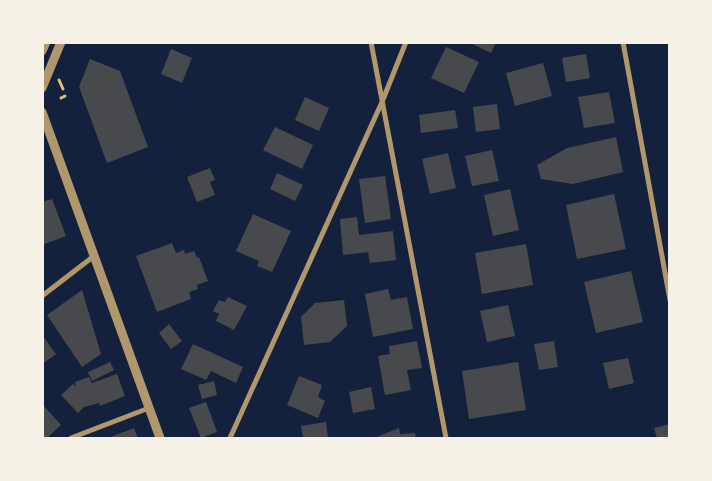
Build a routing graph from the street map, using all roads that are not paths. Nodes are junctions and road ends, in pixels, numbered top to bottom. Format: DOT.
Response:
graph roads {
  1 [pos="46,42"];
  2 [pos="61,42"];
  3 [pos="371,42"];
  4 [pos="406,42"];
  5 [pos="623,42"];
  6 [pos="42,51"];
  7 [pos="42,88"];
  8 [pos="382,102"];
  9 [pos="42,112"];
  10 [pos="45,129"];
  11 [pos="94,256"];
  12 [pos="42,296"];
  13 [pos="670,300"];
  14 [pos="149,408"];
  15 [pos="71,438"];
  16 [pos="160,438"];
  17 [pos="230,438"];
  18 [pos="446,438"];
  1 -- 6 [label="street"];
  2 -- 7 [label="street"];
  3 -- 8 [label="street"];
  4 -- 8 [label="street"];
  5 -- 13 [label="street"];
  8 -- 17 [label="street"];
  8 -- 18 [label="street"];
  9 -- 10 [label="street"];
  10 -- 11 [label="street"];
  11 -- 12 [label="street"];
  11 -- 14 [label="street"];
  14 -- 15 [label="street"];
  14 -- 16 [label="street"];
}
